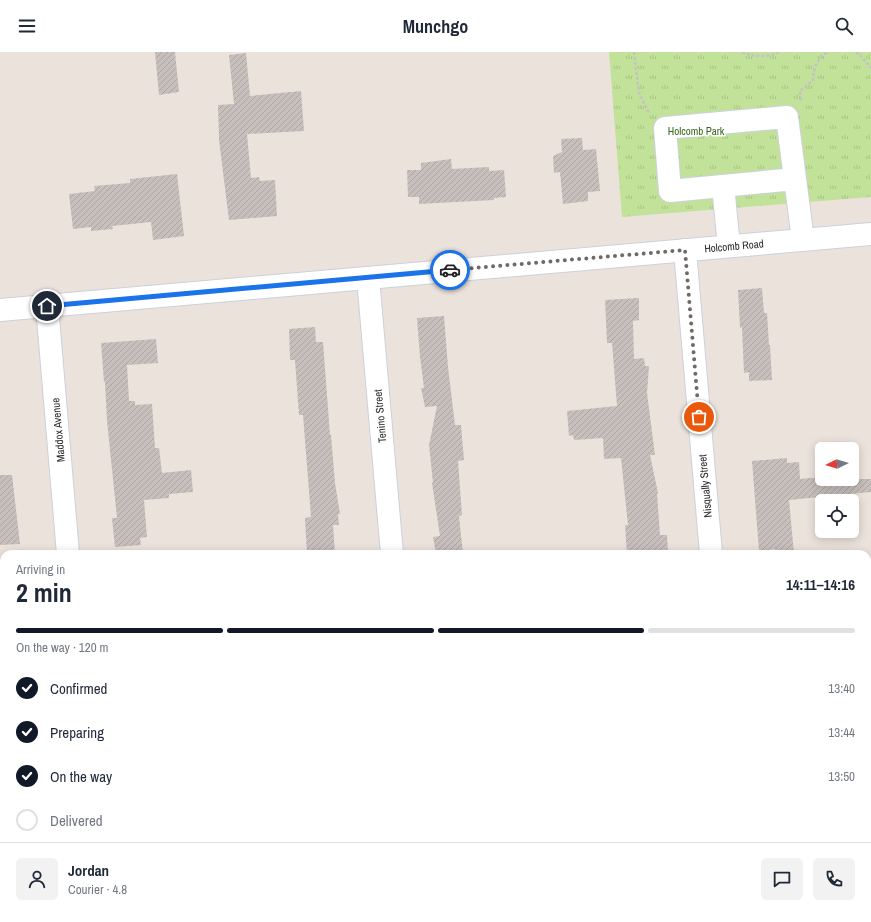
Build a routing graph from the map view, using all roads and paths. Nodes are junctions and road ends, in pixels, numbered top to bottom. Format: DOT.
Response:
graph roads {
  1 [pos="634,52"];
  2 [pos="742,52"];
  3 [pos="779,52"];
  4 [pos="827,52"];
  5 [pos="856,52"];
  6 [pos="871,68"];
  7 [pos="639,94"];
  8 [pos="788,117"];
  9 [pos="795,179"];
  10 [pos="722,186"];
  11 [pos="871,234"];
  12 [pos="803,240"];
  13 [pos="728,246"];
  14 [pos="685,250"];
  15 [pos="368,278"];
  16 [pos="47,306"];
  17 [pos="0,310"];
  18 [pos="68,550"];
  19 [pos="392,550"];
  20 [pos="711,550"];
  1 -- 7 [label="path"];
  2 -- 3 [label="path"];
  4 -- 8 [label="path"];
  5 -- 6 [label="path"];
  8 -- 9 [label="street"];
  8 -- 10 [label="street"];
  9 -- 10 [label="street"];
  9 -- 12 [label="street"];
  10 -- 13 [label="street"];
  11 -- 12 [label="street, Holcomb Road"];
  12 -- 13 [label="street, Holcomb Road"];
  13 -- 14 [label="street, Holcomb Road"];
  14 -- 15 [label="street, Holcomb Road"];
  14 -- 20 [label="street, Nisqually Street"];
  15 -- 16 [label="street, Holcomb Road"];
  15 -- 19 [label="street, Tenino Street"];
  16 -- 17 [label="street, Holcomb Road"];
  16 -- 18 [label="street, Maddox Avenue"];
}
